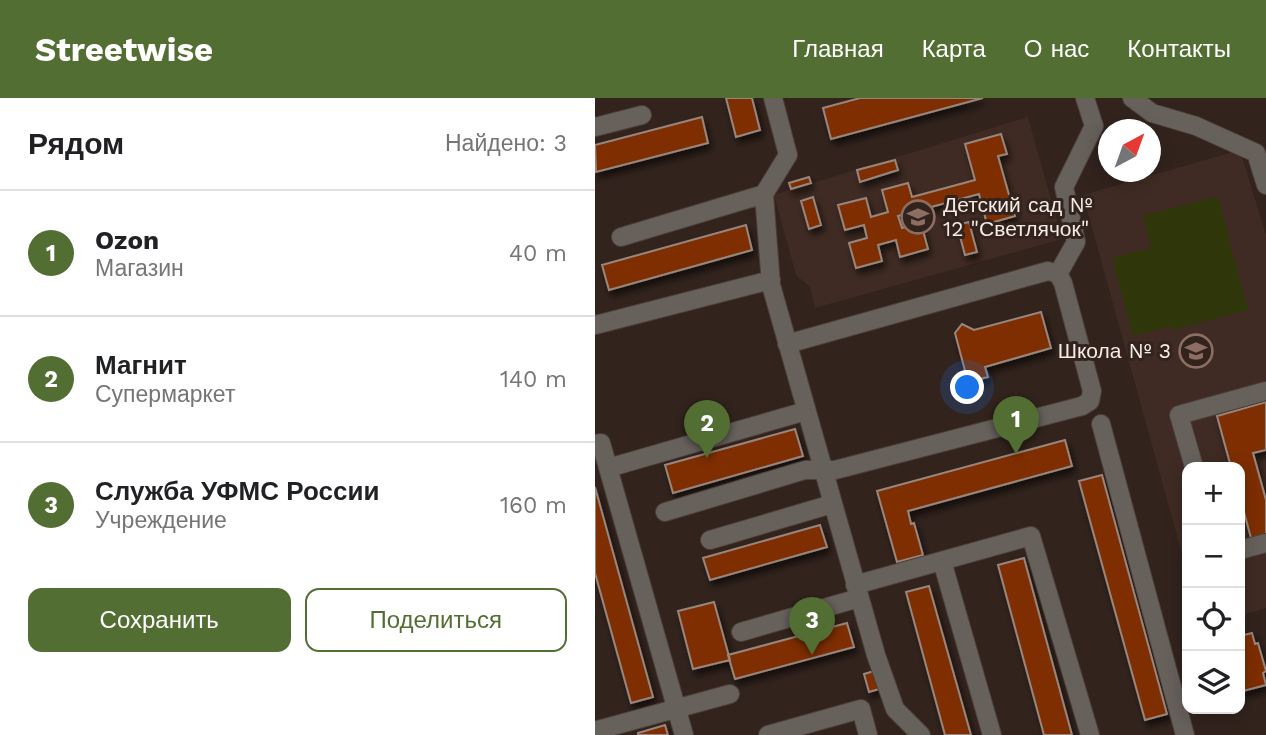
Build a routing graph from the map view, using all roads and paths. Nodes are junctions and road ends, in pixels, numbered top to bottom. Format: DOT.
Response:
graph roads {
  1 [pos="773,98"];
  2 [pos="1086,98"];
  3 [pos="1132,98"];
  4 [pos="642,115"];
  5 [pos="595,127"];
  6 [pos="1266,185"];
  7 [pos="764,194"];
  8 [pos="621,237"];
  9 [pos="1058,274"];
  10 [pos="771,280"];
  11 [pos="595,325"];
  12 [pos="787,344"];
  13 [pos="1266,391"];
  14 [pos="806,411"];
  15 [pos="1101,424"];
  16 [pos="595,444"];
  17 [pos="1193,462"];
  18 [pos="608,468"];
  19 [pos="822,469"];
  20 [pos="832,504"];
  21 [pos="665,512"];
  22 [pos="710,540"];
  23 [pos="1266,543"];
  24 [pos="1245,549"];
  25 [pos="942,561"];
  26 [pos="857,591"];
  27 [pos="741,632"];
  28 [pos="730,694"];
  29 [pos="676,708"];
  30 [pos="597,728"];
  31 [pos="684,735"];
  32 [pos="768,735"];
  33 [pos="868,735"];
  34 [pos="921,735"];
  35 [pos="992,735"];
  36 [pos="1090,735"];
  37 [pos="1185,735"];
  1 -- 7 [label="street"];
  2 -- 9 [label="street"];
  3 -- 6 [label="street"];
  4 -- 5 [label="street"];
  7 -- 8 [label="street"];
  7 -- 10 [label="street"];
  9 -- 12 [label="street"];
  9 -- 19 [label="street"];
  10 -- 11 [label="street"];
  10 -- 12 [label="street"];
  12 -- 14 [label="street"];
  13 -- 17 [label="street"];
  14 -- 18 [label="street"];
  14 -- 19 [label="street"];
  15 -- 37 [label="street"];
  16 -- 18 [label="street"];
  18 -- 29 [label="street"];
  19 -- 20 [label="street"];
  19 -- 21 [label="street"];
  20 -- 22 [label="street"];
  20 -- 26 [label="street"];
  23 -- 24 [label="street"];
  25 -- 26 [label="street"];
  25 -- 35 [label="street"];
  25 -- 36 [label="street"];
  26 -- 27 [label="street"];
  26 -- 34 [label="street"];
  28 -- 29 [label="street"];
  29 -- 30 [label="street"];
  29 -- 31 [label="street"];
  32 -- 33 [label="street"];
}
